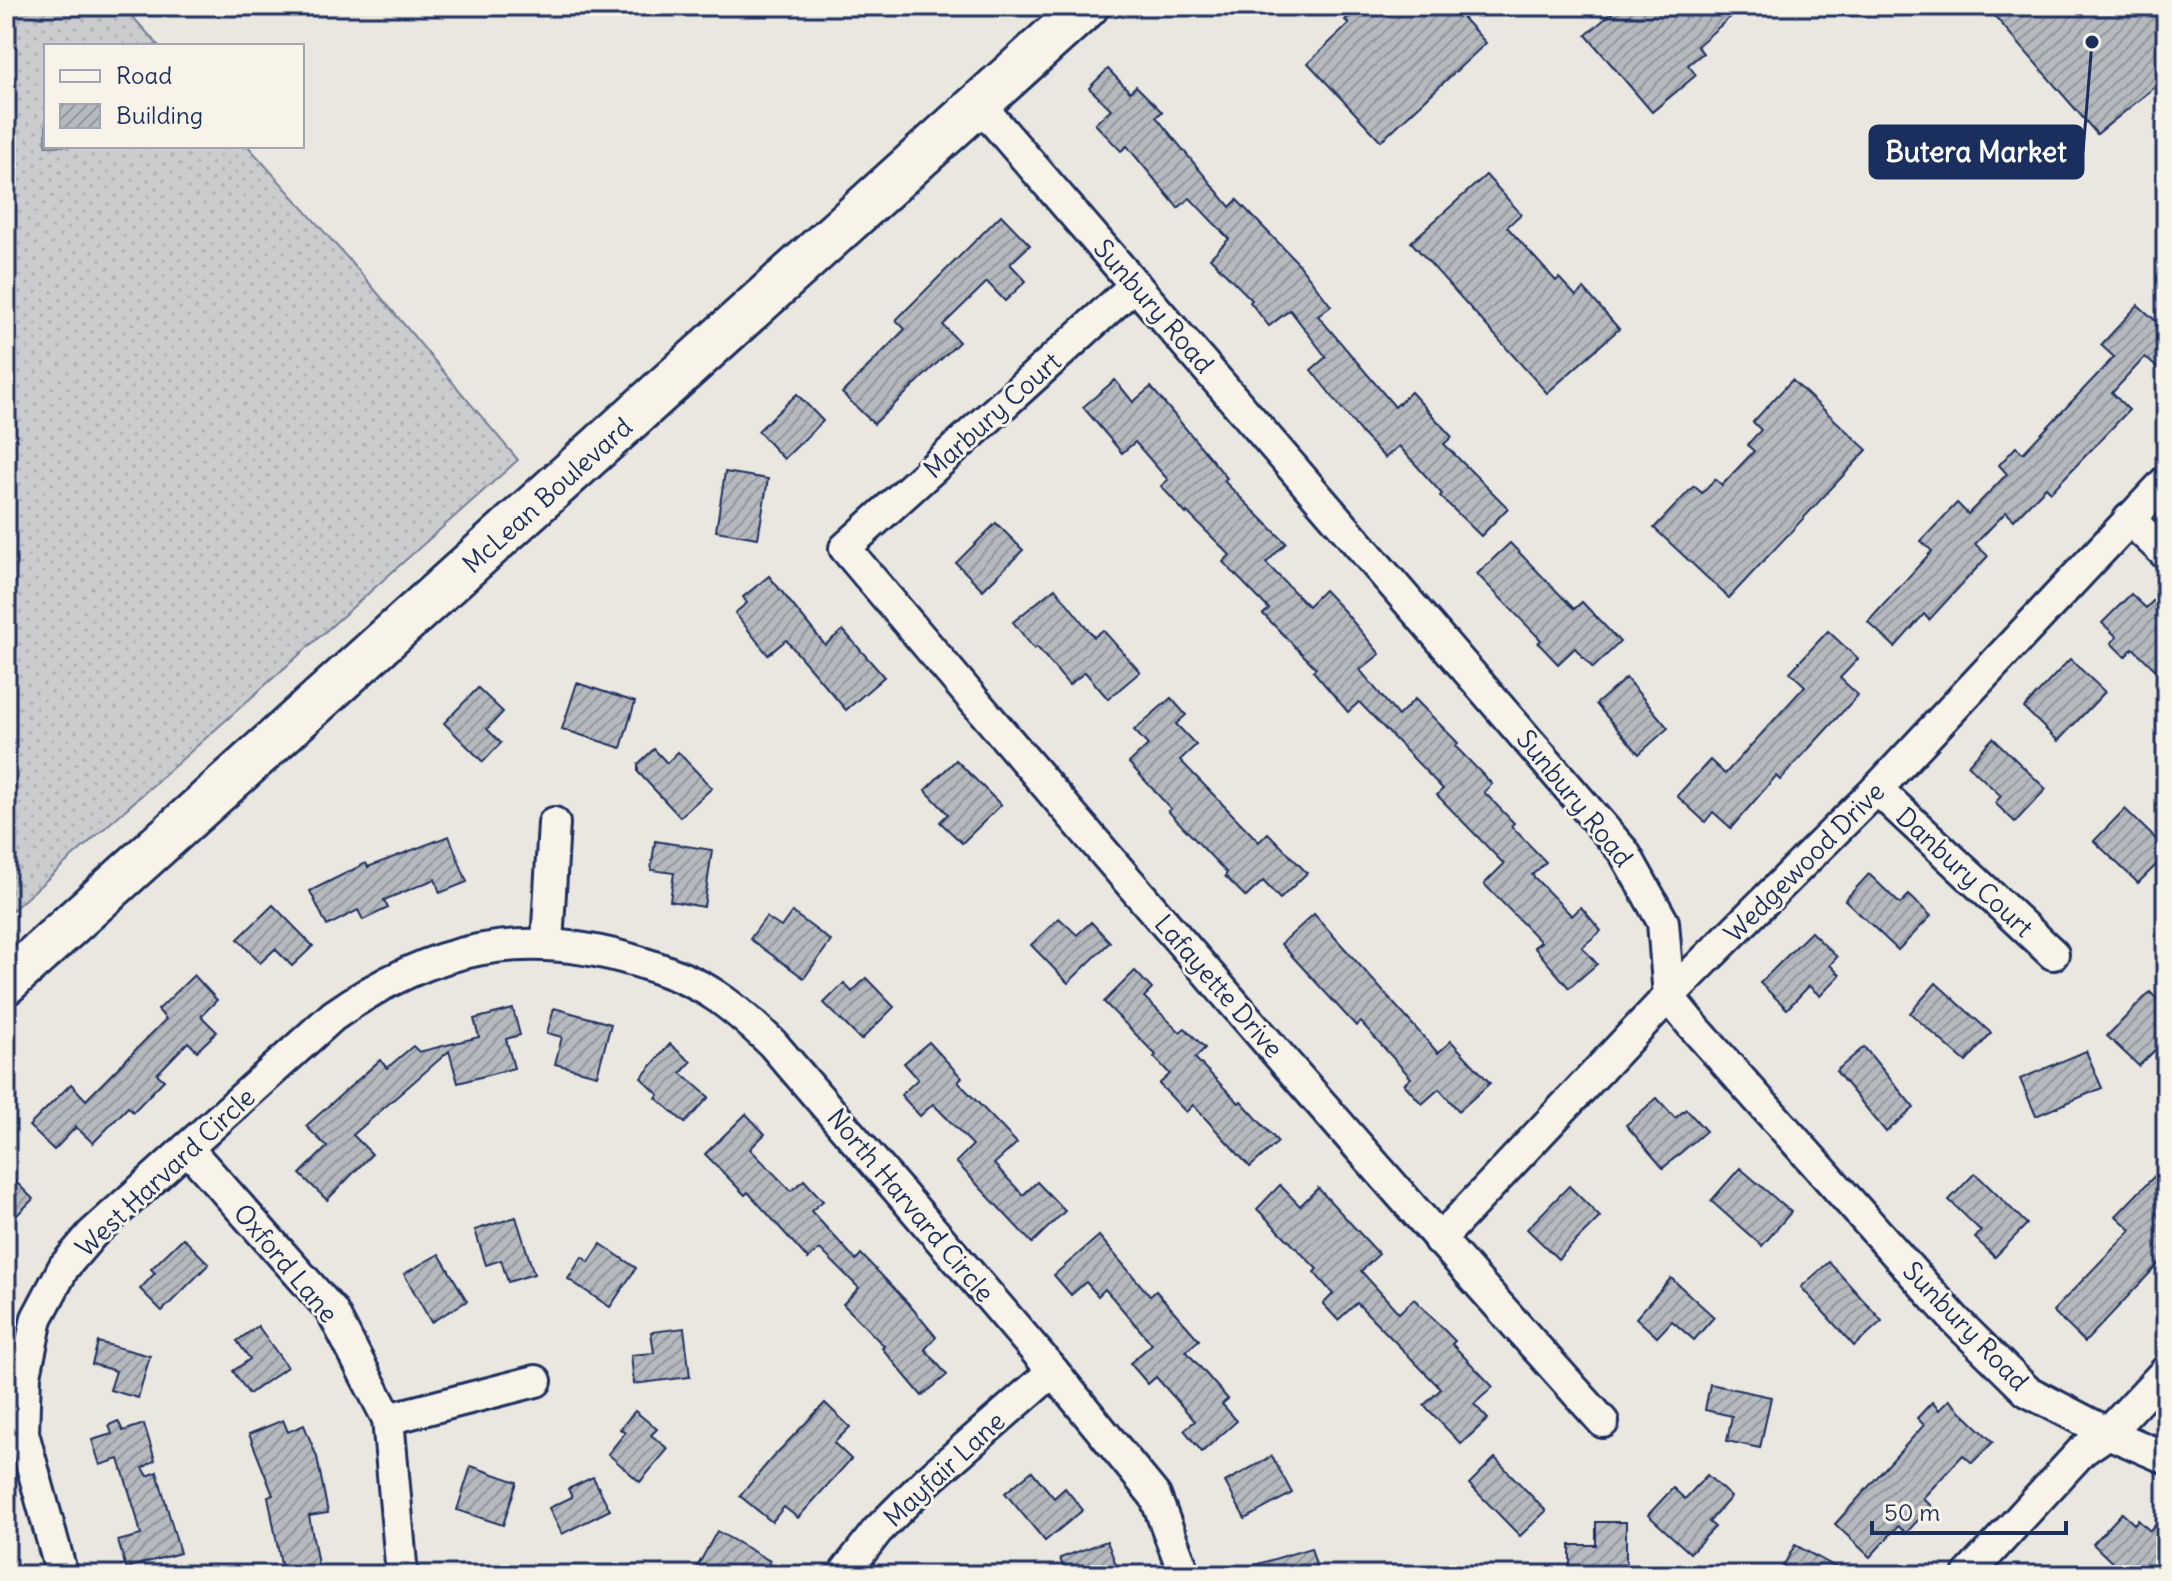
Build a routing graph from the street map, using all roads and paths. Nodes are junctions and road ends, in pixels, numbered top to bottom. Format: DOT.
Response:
graph roads {
  1 [pos="1087,6"];
  2 [pos="979,104"];
  3 [pos="1135,285"];
  4 [pos="2166,481"];
  5 [pos="2129,519"];
  6 [pos="848,545"];
  7 [pos="2166,554"];
  8 [pos="1877,789"];
  9 [pos="554,823"];
  10 [pos="547,944"];
  11 [pos="2053,954"];
  12 [pos="6,983"];
  13 [pos="1669,997"];
  14 [pos="187,1148"];
  15 [pos="1439,1240"];
  16 [pos="1053,1371"];
  17 [pos="2166,1371"];
  18 [pos="536,1381"];
  19 [pos="388,1419"];
  20 [pos="1603,1422"];
  21 [pos="2108,1433"];
  22 [pos="2166,1458"];
  23 [pos="62,1575"];
  24 [pos="402,1575"];
  25 [pos="843,1575"];
  26 [pos="1185,1575"];
  27 [pos="1968,1575"];
  1 -- 2 [label="main road, McLean Boulevard"];
  2 -- 3 [label="street, Sunbury Road"];
  2 -- 12 [label="main road, McLean Boulevard"];
  3 -- 6 [label="street, Marbury Court"];
  3 -- 13 [label="street, Sunbury Road"];
  4 -- 5 [label="street, Wedgewood Drive"];
  5 -- 7 [label="street"];
  5 -- 8 [label="street, Wedgewood Drive"];
  6 -- 15 [label="street, Lafayette Drive"];
  8 -- 11 [label="street, Danbury Court"];
  8 -- 13 [label="street, Wedgewood Drive"];
  9 -- 10 [label="street"];
  10 -- 14 [label="street, West Harvard Circle"];
  10 -- 16 [label="street, North Harvard Circle"];
  13 -- 15 [label="street, Wedgewood Drive"];
  13 -- 21 [label="street, Sunbury Road"];
  14 -- 19 [label="street, Oxford Lane"];
  14 -- 23 [label="street, West Harvard Circle"];
  15 -- 20 [label="street, Lafayette Drive"];
  16 -- 25 [label="street, Mayfair Lane"];
  16 -- 26 [label="street, North Harvard Circle"];
  17 -- 21 [label="street"];
  18 -- 19 [label="street"];
  19 -- 24 [label="street, Oxford Lane"];
  21 -- 22 [label="street, Sunbury Road"];
  21 -- 27 [label="street"];
}
